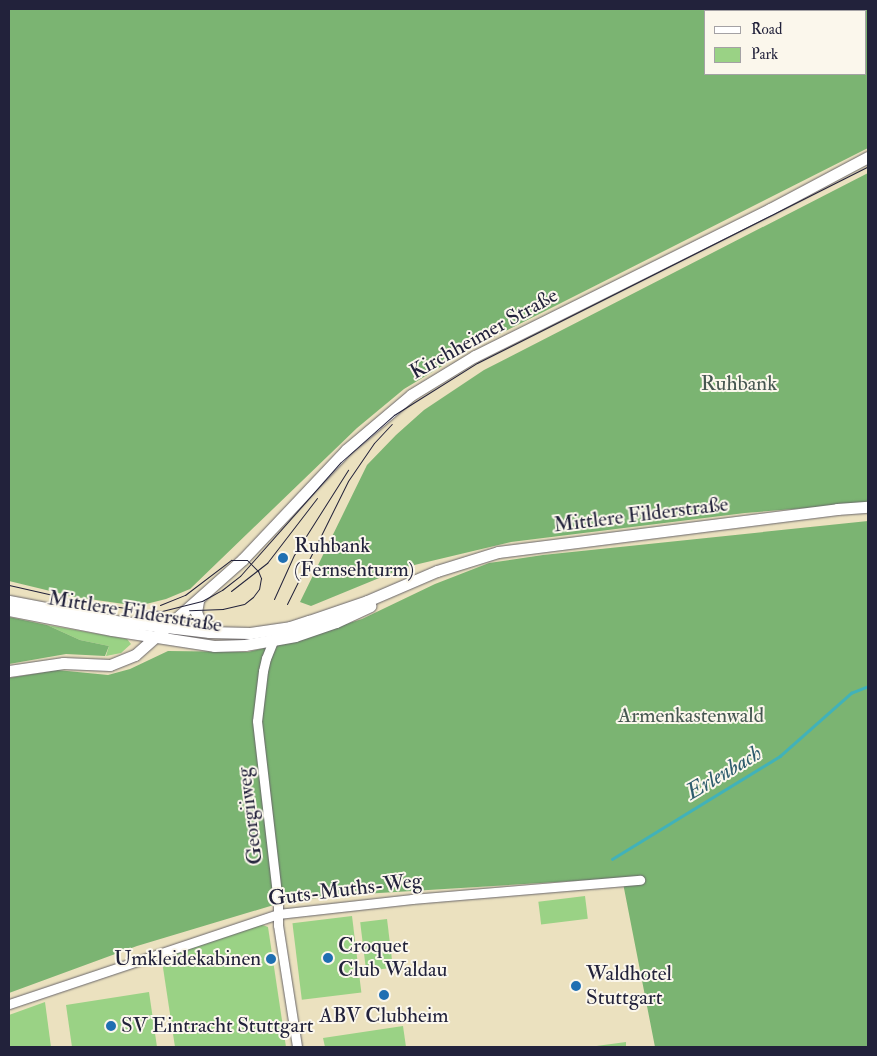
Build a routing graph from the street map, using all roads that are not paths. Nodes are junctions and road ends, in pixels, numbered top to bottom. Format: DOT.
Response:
graph roads {
  1 [pos="868,157"];
  2 [pos="868,507"];
  3 [pos="422,577"];
  4 [pos="9,601"];
  5 [pos="198,601"];
  6 [pos="9,610"];
  7 [pos="167,627"];
  8 [pos="290,627"];
  9 [pos="224,633"];
  10 [pos="156,636"];
  11 [pos="273,640"];
  12 [pos="9,671"];
  13 [pos="640,880"];
  14 [pos="278,914"];
  15 [pos="9,1004"];
  16 [pos="297,1047"];
  1 -- 5 [label="main road, Kirchheimer Straße"];
  2 -- 3 [label="main road, Mittlere Filderstraße"];
  3 -- 8 [label="main road, Mittlere Filderstraße"];
  3 -- 11 [label="main road, Mittlere Filderstraße"];
  4 -- 7 [label="main road, Mittlere Filderstraße"];
  5 -- 7 [label="main road, Kirchheimer Straße"];
  5 -- 9 [label="main road"];
  6 -- 10 [label="main road, Mittlere Filderstraße"];
  7 -- 9 [label="main road, Mittlere Filderstraße"];
  7 -- 10 [label="main road, Kirchheimer Straße"];
  8 -- 9 [label="main road, Mittlere Filderstraße"];
  8 -- 11 [label="main road"];
  10 -- 11 [label="main road, Mittlere Filderstraße"];
  10 -- 12 [label="main road, Kirchheimer Straße"];
  11 -- 14 [label="street, Georgiiweg"];
  13 -- 14 [label="street, Guts-Muths-Weg"];
  14 -- 15 [label="street, Guts-Muths-Weg"];
  14 -- 16 [label="street, Georgiiweg"];
}
